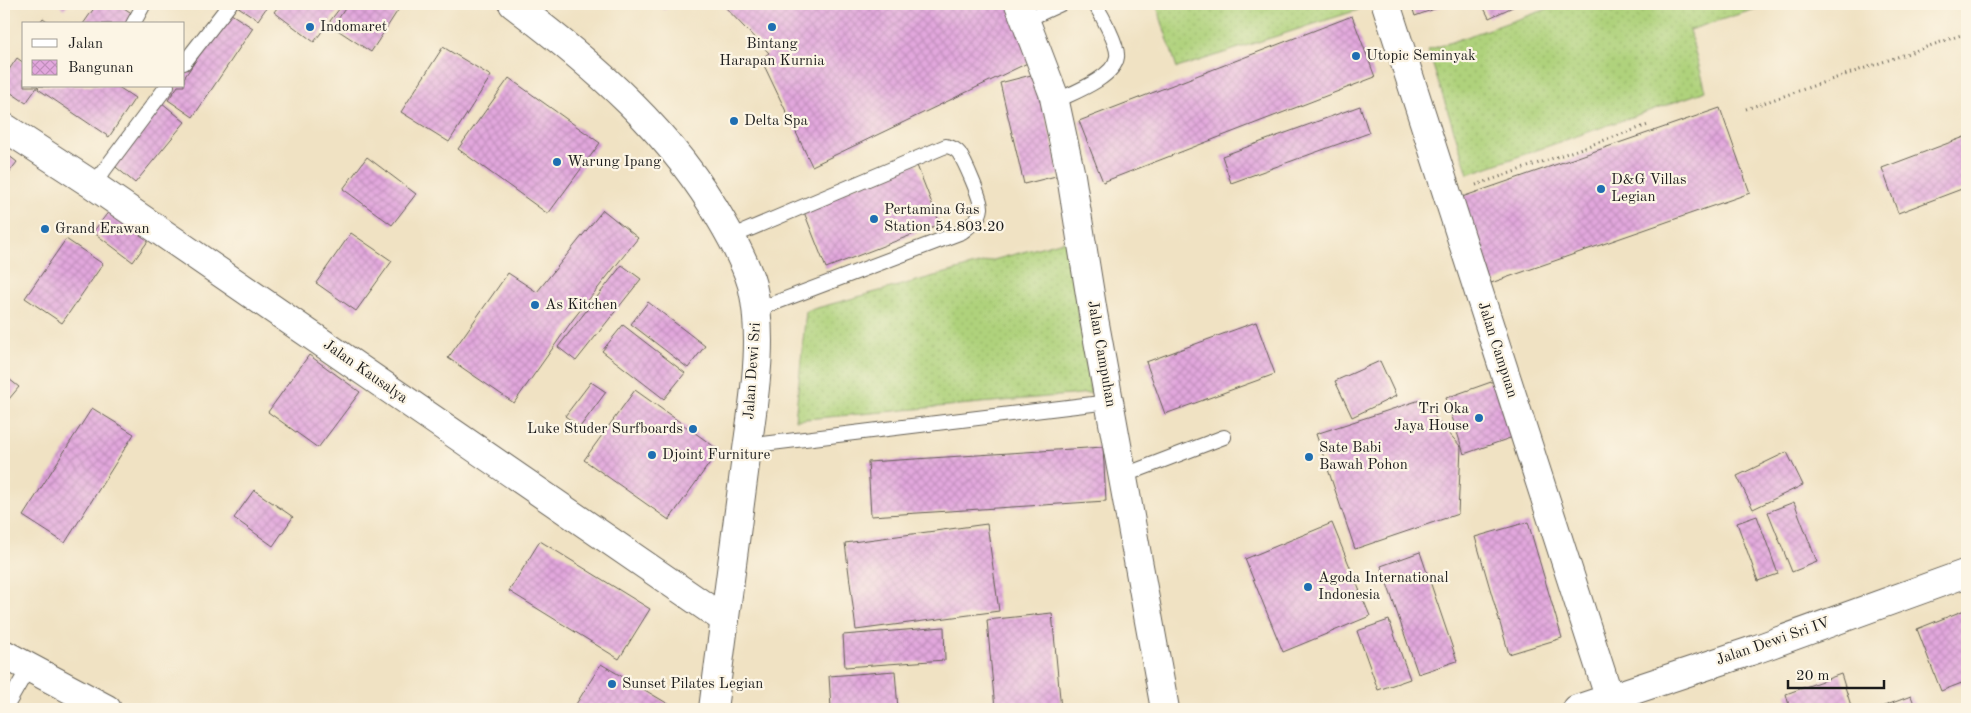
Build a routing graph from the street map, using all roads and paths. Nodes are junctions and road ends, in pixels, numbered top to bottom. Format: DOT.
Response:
graph roads {
  1 [pos="144,4"];
  2 [pos="230,4"];
  3 [pos="513,4"];
  4 [pos="1061,4"];
  5 [pos="1095,4"];
  6 [pos="1386,4"];
  7 [pos="1022,12"];
  8 [pos="134,22"];
  9 [pos="1967,33"];
  10 [pos="185,62"];
  11 [pos="165,88"];
  12 [pos="1056,101"];
  13 [pos="1746,109"];
  14 [pos="1648,126"];
  15 [pos="4,127"];
  16 [pos="93,185"];
  17 [pos="1447,195"];
  18 [pos="731,237"];
  19 [pos="756,310"];
  20 [pos="1109,402"];
  21 [pos="1224,437"];
  22 [pos="747,446"];
  23 [pos="1122,476"];
  24 [pos="1967,572"];
  25 [pos="726,620"];
  26 [pos="4,654"];
  27 [pos="29,667"];
  28 [pos="1611,703"];
  29 [pos="5,709"];
  30 [pos="107,709"];
  31 [pos="713,709"];
  32 [pos="1165,709"];
  33 [pos="1577,709"];
  1 -- 8 [label="lane"];
  2 -- 10 [label="lane"];
  3 -- 18 [label="street, Jalan Dewi Sri"];
  4 -- 7 [label="lane"];
  5 -- 12 [label="lane"];
  6 -- 17 [label="street, Jalan Campuan"];
  7 -- 12 [label="street, Jalan Campuhan"];
  9 -- 13 [label="path"];
  11 -- 16 [label="lane"];
  12 -- 20 [label="street, Jalan Campuhan"];
  14 -- 17 [label="path"];
  15 -- 16 [label="street, Jalan Kausalya"];
  16 -- 25 [label="street, Jalan Kausalya"];
  17 -- 28 [label="street, Jalan Campuan"];
  18 -- 19 [label="street, Jalan Dewi Sri"];
  18 -- 19 [label="lane"];
  19 -- 22 [label="street, Jalan Dewi Sri"];
  20 -- 22 [label="lane"];
  20 -- 23 [label="street, Jalan Campuhan"];
  21 -- 23 [label="lane"];
  22 -- 25 [label="street, Jalan Dewi Sri"];
  23 -- 32 [label="street, Jalan Campuhan"];
  24 -- 28 [label="street, Jalan Dewi Sri IV"];
  25 -- 31 [label="street, Jalan Dewi Sri"];
  26 -- 27 [label="street"];
  27 -- 29 [label="lane"];
  27 -- 30 [label="street"];
  28 -- 33 [label="street, Jalan Dewi Sri IV"];
}
